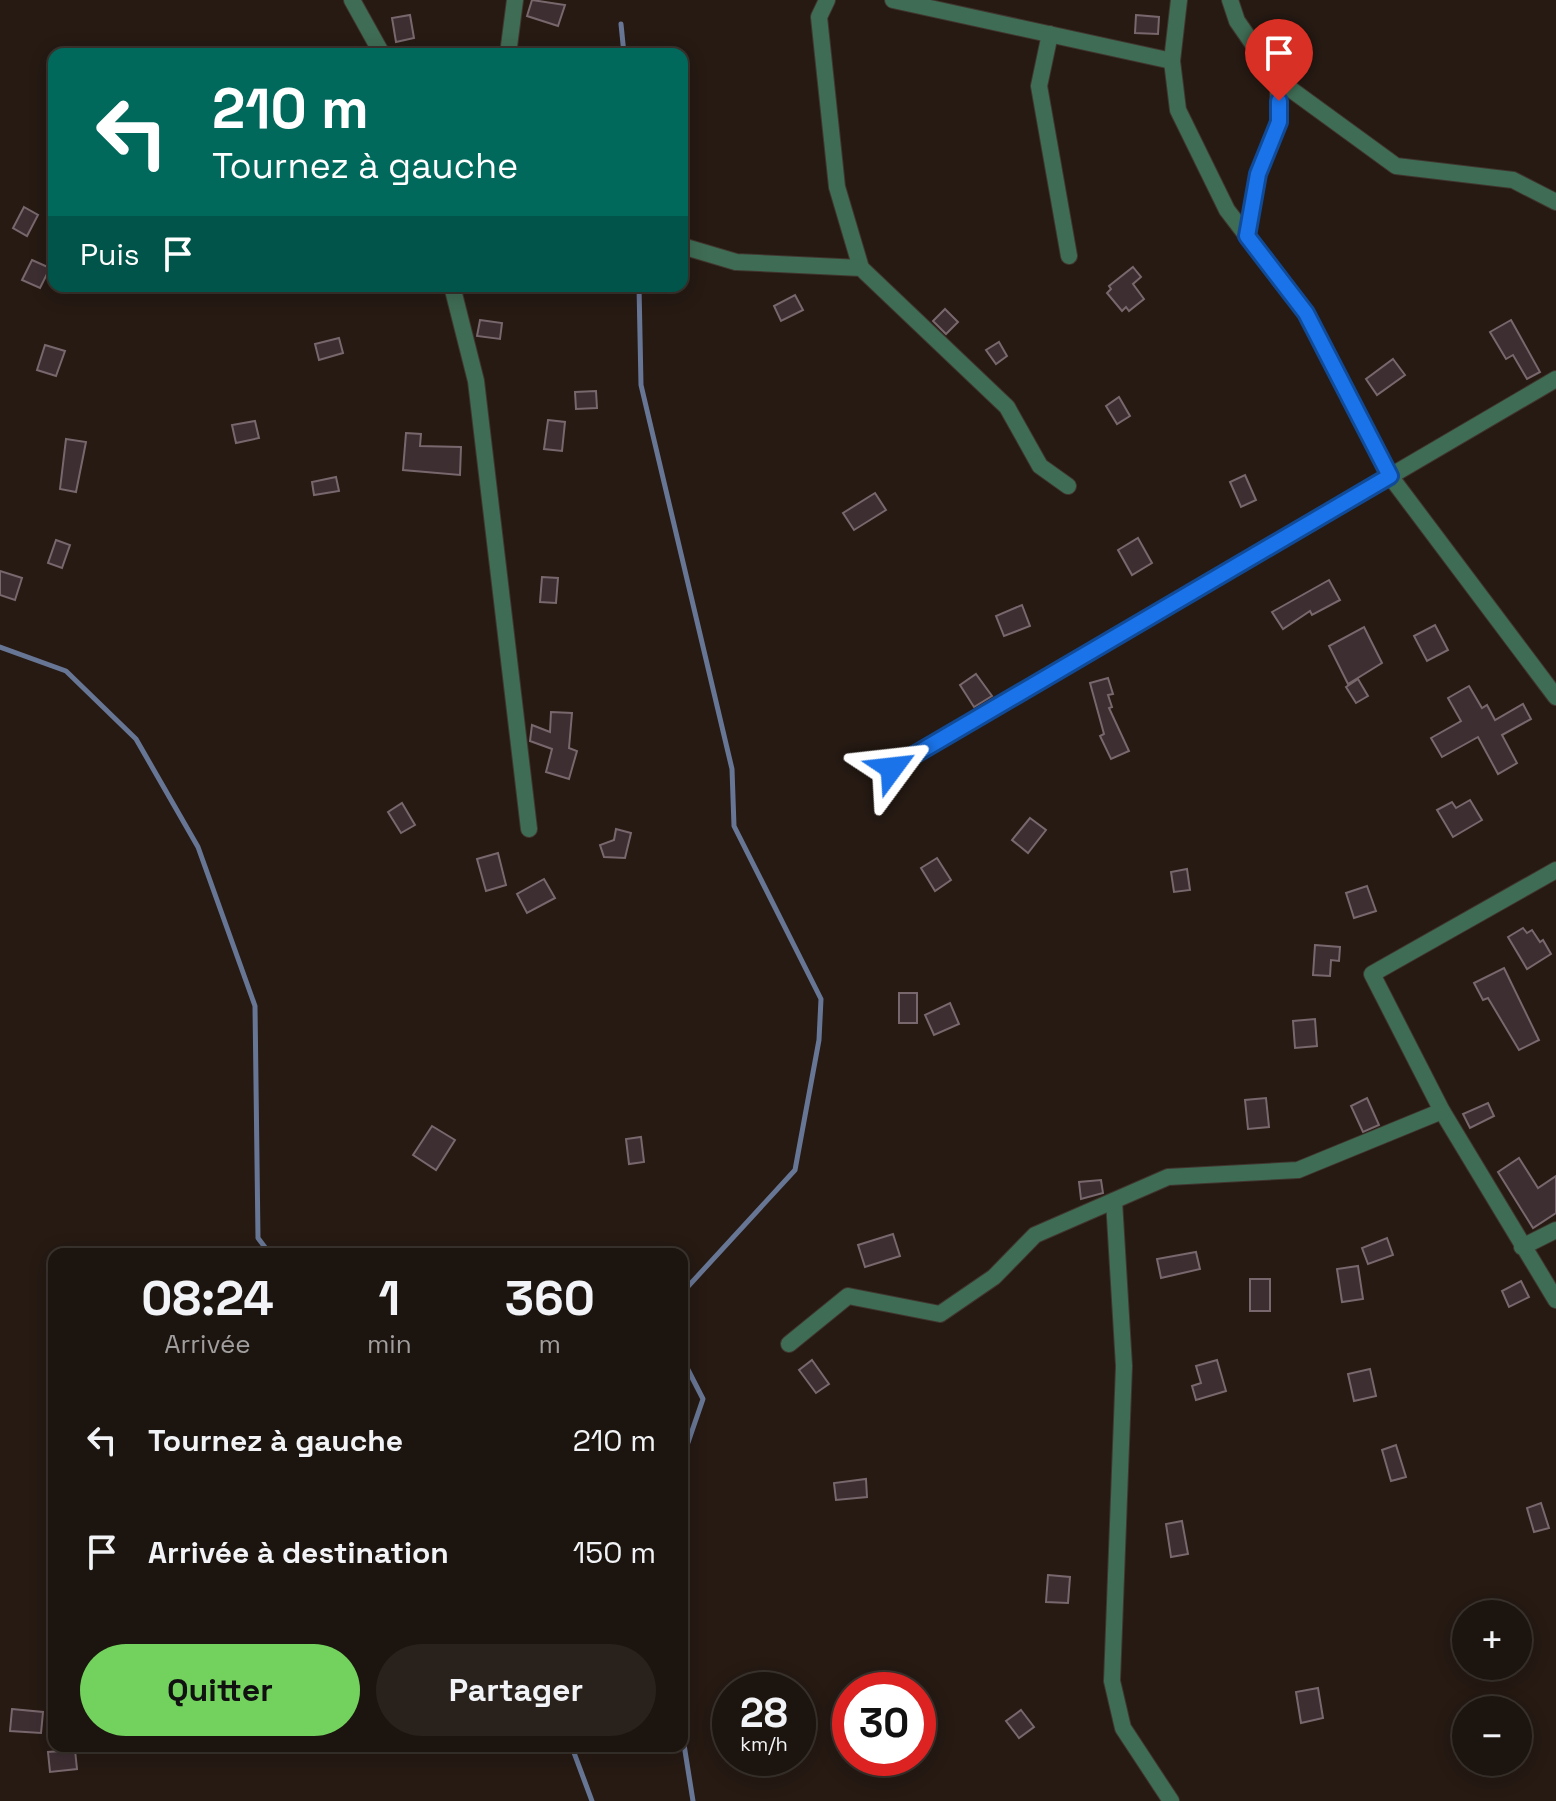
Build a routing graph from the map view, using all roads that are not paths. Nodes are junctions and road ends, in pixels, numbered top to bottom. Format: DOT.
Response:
graph roads {
  1 [pos="352,0"];
  2 [pos="515,0"];
  3 [pos="827,0"];
  4 [pos="893,0"];
  5 [pos="1179,0"];
  6 [pos="1230,0"];
  7 [pos="1050,34"];
  8 [pos="379,48"];
  9 [pos="509,48"];
  10 [pos="1172,61"];
  11 [pos="1278,80"];
  12 [pos="1556,202"];
  13 [pos="1247,236"];
  14 [pos="688,248"];
  15 [pos="1069,256"];
  16 [pos="861,268"];
  17 [pos="454,292"];
  18 [pos="1556,379"];
  19 [pos="1390,476"];
  20 [pos="1068,486"];
  21 [pos="1556,697"];
  22 [pos="892,768"];
  23 [pos="529,829"];
  24 [pos="1556,870"];
  25 [pos="1442,1111"];
  26 [pos="1114,1201"];
  27 [pos="1556,1230"];
  28 [pos="1522,1247"];
  29 [pos="1556,1300"];
  30 [pos="789,1344"];
  31 [pos="1171,1801"];
  1 -- 8 [label="street"];
  2 -- 9 [label="street"];
  3 -- 16 [label="street"];
  4 -- 7 [label="street"];
  5 -- 10 [label="street"];
  6 -- 11 [label="street"];
  7 -- 10 [label="street"];
  7 -- 15 [label="street"];
  10 -- 13 [label="street"];
  11 -- 12 [label="street"];
  11 -- 13 [label="street"];
  13 -- 19 [label="street"];
  14 -- 16 [label="street"];
  16 -- 20 [label="street"];
  17 -- 23 [label="street"];
  18 -- 19 [label="street"];
  19 -- 21 [label="street"];
  19 -- 22 [label="street"];
  24 -- 25 [label="street"];
  25 -- 26 [label="street"];
  25 -- 28 [label="street"];
  26 -- 30 [label="street"];
  26 -- 31 [label="street"];
  27 -- 28 [label="street"];
  28 -- 29 [label="street"];
}
